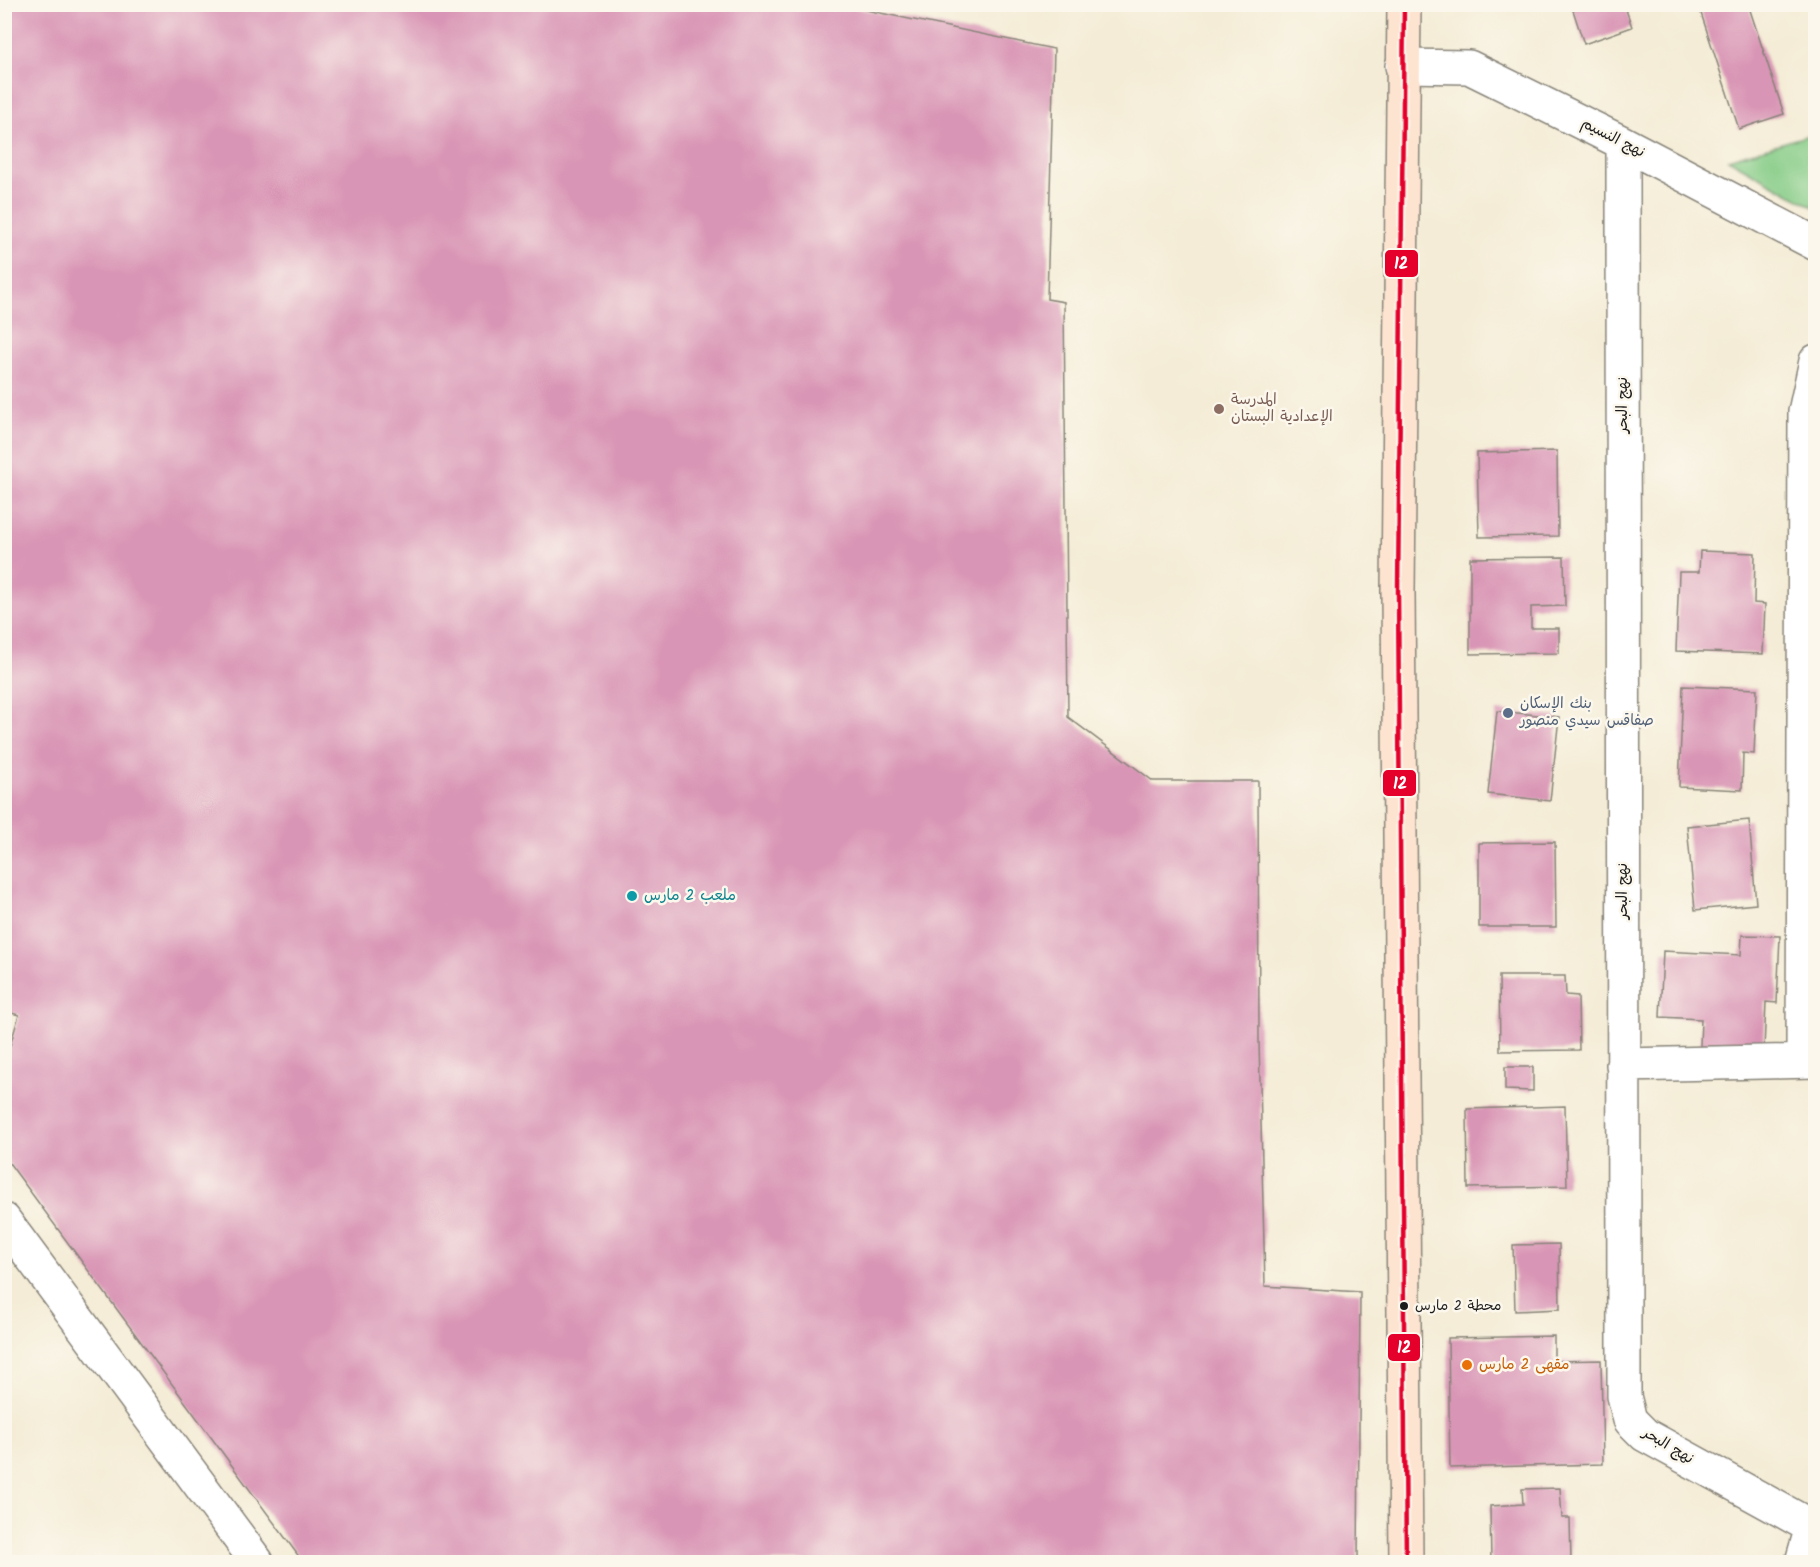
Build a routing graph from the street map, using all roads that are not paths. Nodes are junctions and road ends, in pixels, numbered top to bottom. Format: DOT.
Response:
graph roads {
  1 [pos="1404,4"];
  2 [pos="1402,66"];
  3 [pos="1623,143"];
  4 [pos="1815,244"];
  5 [pos="1814,371"];
  6 [pos="1810,671"];
  7 [pos="1809,1061"];
  8 [pos="1623,1065"];
  9 [pos="4,1220"];
  10 [pos="1814,1524"];
  11 [pos="257,1563"];
  12 [pos="1406,1563"];
  13 [pos="1802,1563"];
  1 -- 2 [label="main road"];
  2 -- 3 [label="street, نهج النسيم"];
  2 -- 12 [label="main road"];
  3 -- 4 [label="street, نهج النسيم"];
  3 -- 8 [label="street, نهج البحر"];
  5 -- 6 [label="street"];
  6 -- 7 [label="street"];
  7 -- 8 [label="street"];
  8 -- 10 [label="street, نهج البحر"];
  9 -- 11 [label="street"];
  10 -- 13 [label="street"];
}
